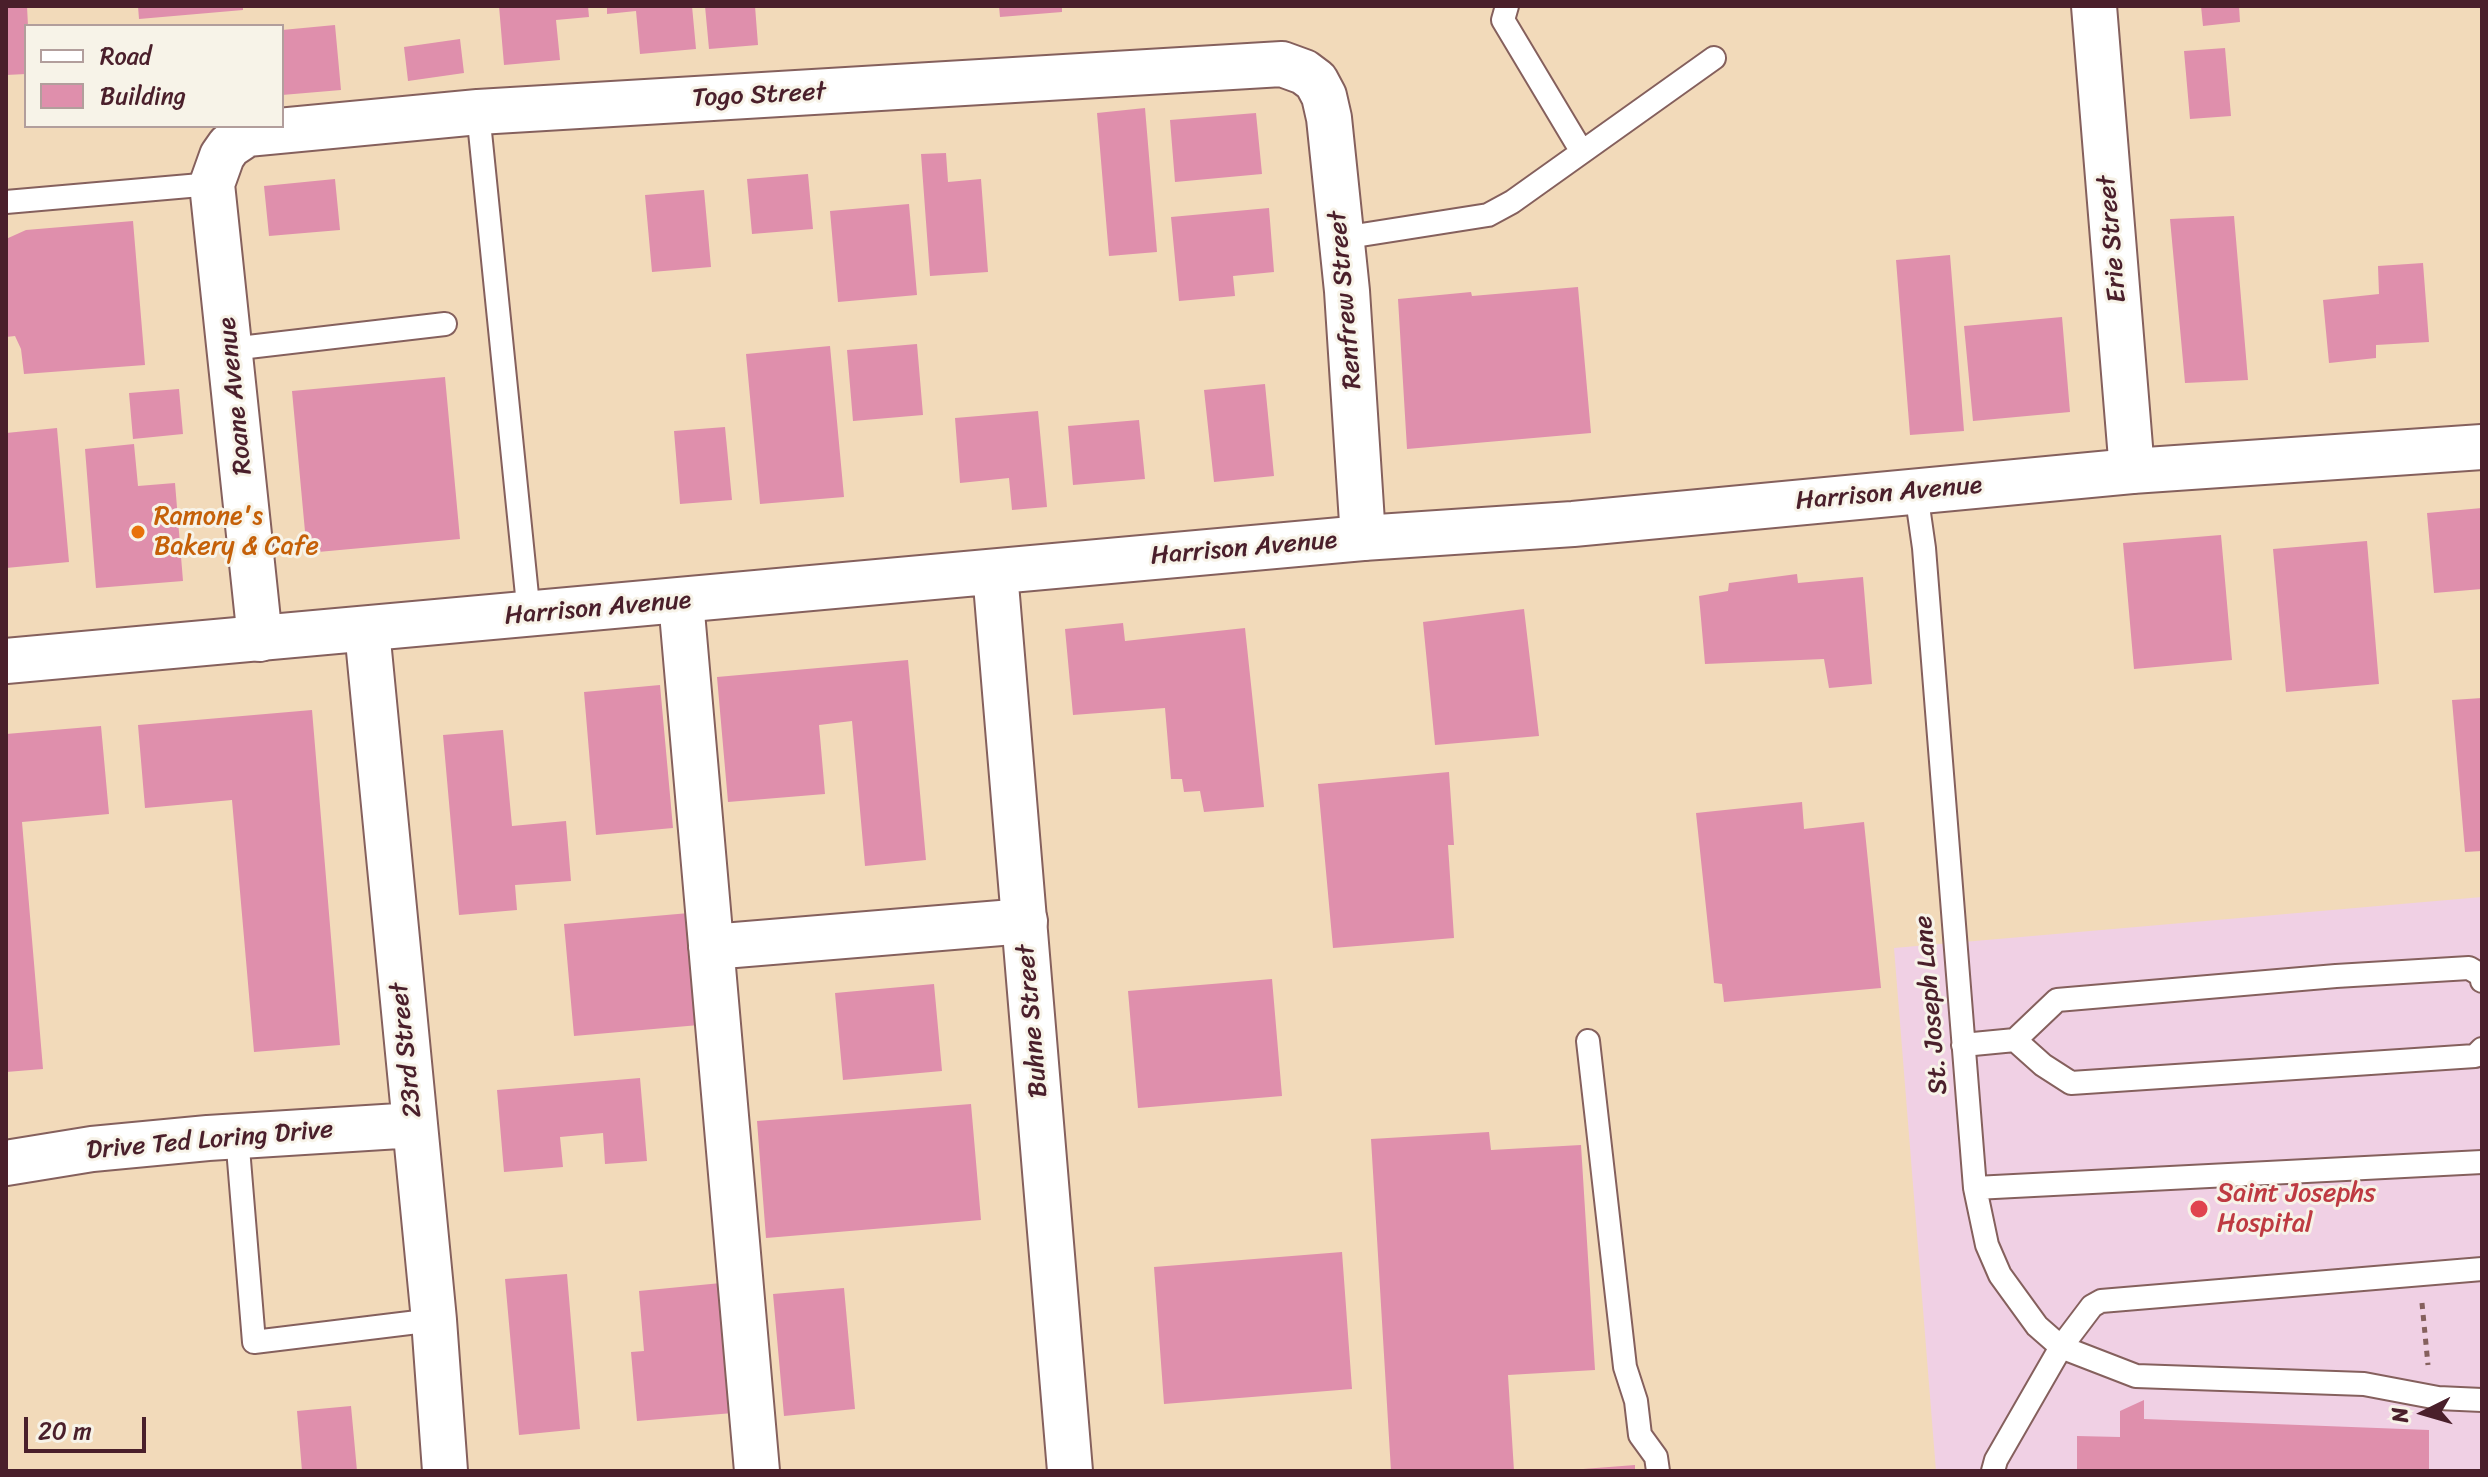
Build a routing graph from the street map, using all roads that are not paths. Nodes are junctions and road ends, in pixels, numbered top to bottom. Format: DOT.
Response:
graph roads {
  1 [pos="1507,6"];
  2 [pos="2094,6"];
  3 [pos="1714,58"];
  4 [pos="1304,72"];
  5 [pos="478,112"];
  6 [pos="1582,152"];
  7 [pos="217,170"];
  8 [pos="6,202"];
  9 [pos="1342,238"];
  10 [pos="445,324"];
  11 [pos="231,349"];
  12 [pos="2482,447"];
  13 [pos="2132,471"];
  14 [pos="1916,492"];
  15 [pos="1363,538"];
  16 [pos="995,572"];
  17 [pos="681,601"];
  18 [pos="529,615"];
  19 [pos="367,630"];
  20 [pos="260,639"];
  21 [pos="6,661"];
  22 [pos="1025,921"];
  23 [pos="711,947"];
  24 [pos="2482,981"];
  25 [pos="2015,1040"];
  26 [pos="1588,1041"];
  27 [pos="1963,1045"];
  28 [pos="2482,1049"];
  29 [pos="415,1125"];
  30 [pos="237,1136"];
  31 [pos="2482,1162"];
  32 [pos="6,1163"];
  33 [pos="1975,1188"];
  34 [pos="2482,1269"];
  35 [pos="434,1320"];
  36 [pos="2061,1347"];
  37 [pos="2482,1400"];
  38 [pos="445,1471"];
  39 [pos="757,1471"];
  40 [pos="1070,1471"];
  41 [pos="1658,1471"];
  42 [pos="1993,1471"];
  1 -- 6 [label="lane"];
  2 -- 13 [label="street, Erie Street"];
  3 -- 6 [label="lane"];
  4 -- 5 [label="street, Togo Street"];
  4 -- 9 [label="street, Renfrew Street"];
  5 -- 7 [label="street, Togo Street"];
  5 -- 18 [label="lane"];
  6 -- 9 [label="lane"];
  7 -- 8 [label="lane"];
  7 -- 11 [label="street, Roane Avenue"];
  9 -- 15 [label="street, Renfrew Street"];
  10 -- 11 [label="lane"];
  11 -- 20 [label="street, Roane Avenue"];
  12 -- 13 [label="street, Harrison Avenue"];
  13 -- 14 [label="street, Harrison Avenue"];
  14 -- 15 [label="street, Harrison Avenue"];
  14 -- 27 [label="lane, St. Joseph Lane"];
  15 -- 16 [label="street, Harrison Avenue"];
  16 -- 17 [label="street, Harrison Avenue"];
  16 -- 22 [label="street, Buhne Street"];
  17 -- 18 [label="street, Harrison Avenue"];
  17 -- 23 [label="street"];
  18 -- 19 [label="street, Harrison Avenue"];
  19 -- 20 [label="street, Harrison Avenue"];
  19 -- 29 [label="street, 23rd Street"];
  20 -- 21 [label="street, Harrison Avenue"];
  22 -- 23 [label="street"];
  22 -- 40 [label="street, Buhne Street"];
  23 -- 39 [label="street"];
  24 -- 25 [label="lane"];
  25 -- 27 [label="lane"];
  25 -- 28 [label="lane"];
  26 -- 41 [label="lane"];
  27 -- 33 [label="lane, St. Joseph Lane"];
  29 -- 30 [label="street, Drive Ted Loring Drive"];
  29 -- 35 [label="street, 23rd Street"];
  30 -- 32 [label="street, Drive Ted Loring Drive"];
  30 -- 35 [label="lane"];
  31 -- 33 [label="lane"];
  33 -- 36 [label="lane, St. Joseph Lane"];
  34 -- 36 [label="lane"];
  35 -- 38 [label="street, 23rd Street"];
  36 -- 37 [label="lane"];
  36 -- 42 [label="lane"];
}
